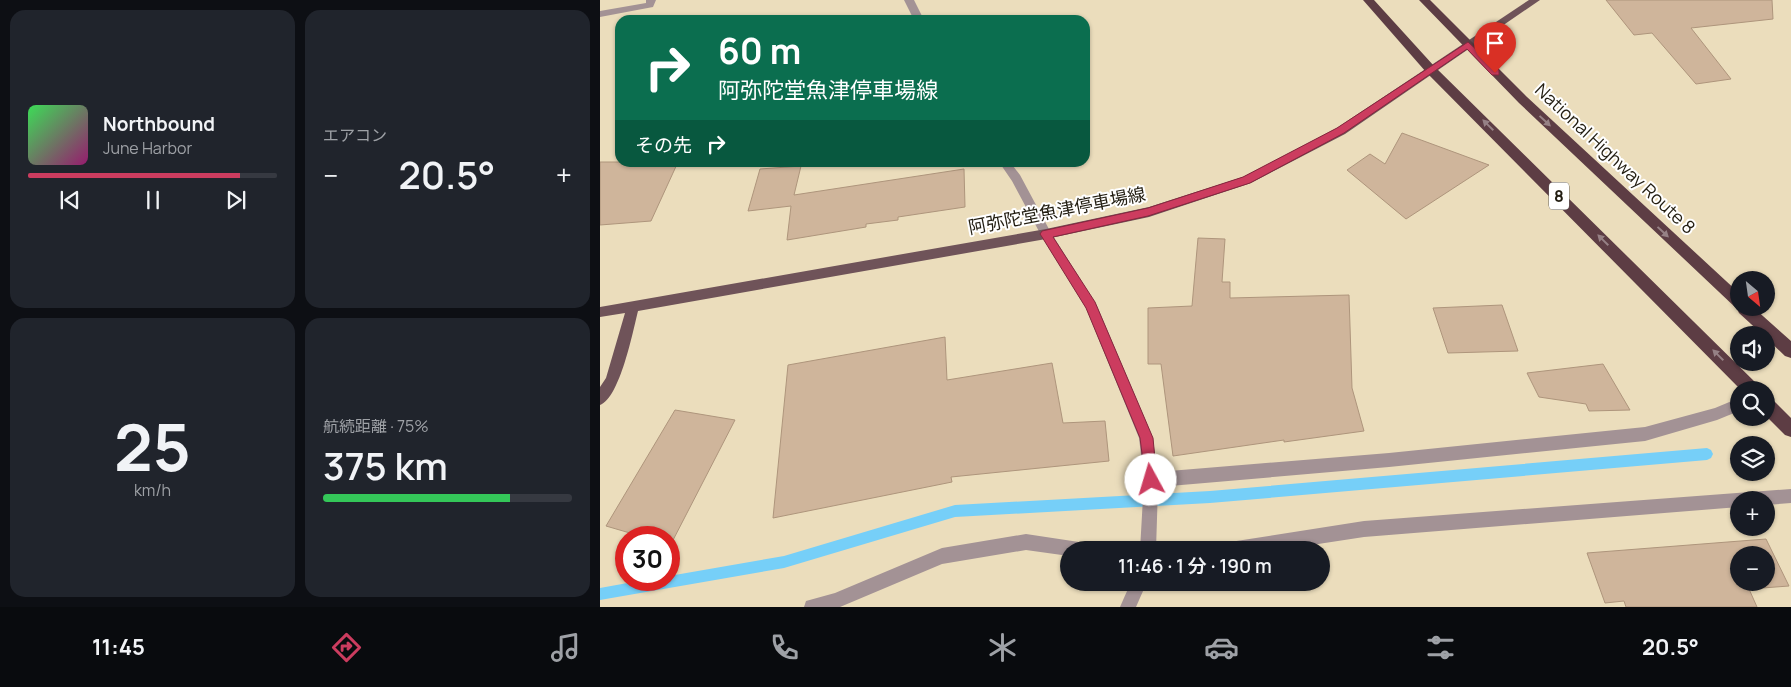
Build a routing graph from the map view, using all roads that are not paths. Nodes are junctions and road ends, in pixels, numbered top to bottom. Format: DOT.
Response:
graph roads {
  1 [pos="651,0"];
  2 [pos="909,0"];
  3 [pos="1368,0"];
  4 [pos="1424,0"];
  5 [pos="1535,0"];
  6 [pos="600,14"];
  7 [pos="916,15"];
  8 [pos="1468,45"];
  9 [pos="1430,69"];
  10 [pos="1008,167"];
  11 [pos="1046,234"];
  12 [pos="1730,294"];
  13 [pos="633,308"];
  14 [pos="600,312"];
  15 [pos="1753,316"];
  16 [pos="1791,351"];
  17 [pos="1743,381"];
  18 [pos="600,399"];
  19 [pos="1730,408"];
  20 [pos="1775,413"];
  21 [pos="1791,429"];
  22 [pos="1151,480"];
  23 [pos="1791,496"];
  24 [pos="1775,497"];
  25 [pos="1730,501"];
  26 [pos="1148,541"];
  27 [pos="1287,541"];
  28 [pos="1060,547"];
  29 [pos="1135,591"];
  30 [pos="812,607"];
  31 [pos="1128,607"];
  1 -- 6 [label="street"];
  2 -- 7 [label="street"];
  3 -- 9 [label="highway, 8"];
  4 -- 8 [label="highway, National Highway Route 8"];
  5 -- 8 [label="main road, 阿弥陀堂魚津停車場線"];
  8 -- 9 [label="main road, 阿弥陀堂魚津停車場線"];
  8 -- 12 [label="highway, National Highway Route 8, one-way"];
  9 -- 11 [label="main road, 阿弥陀堂魚津停車場線"];
  17 -- 9 [label="highway, 8, one-way"];
  10 -- 11 [label="street"];
  11 -- 13 [label="main road, 阿弥陀堂魚津停車場線"];
  11 -- 22 [label="street"];
  13 -- 14 [label="main road, 阿弥陀堂魚津停車場線"];
  13 -- 18 [label="main road"];
  15 -- 16 [label="highway"];
  19 -- 22 [label="street"];
  20 -- 21 [label="highway"];
  22 -- 26 [label="street"];
  23 -- 24 [label="street"];
  25 -- 27 [label="street"];
  28 -- 30 [label="street"];
  29 -- 31 [label="street"];
}
